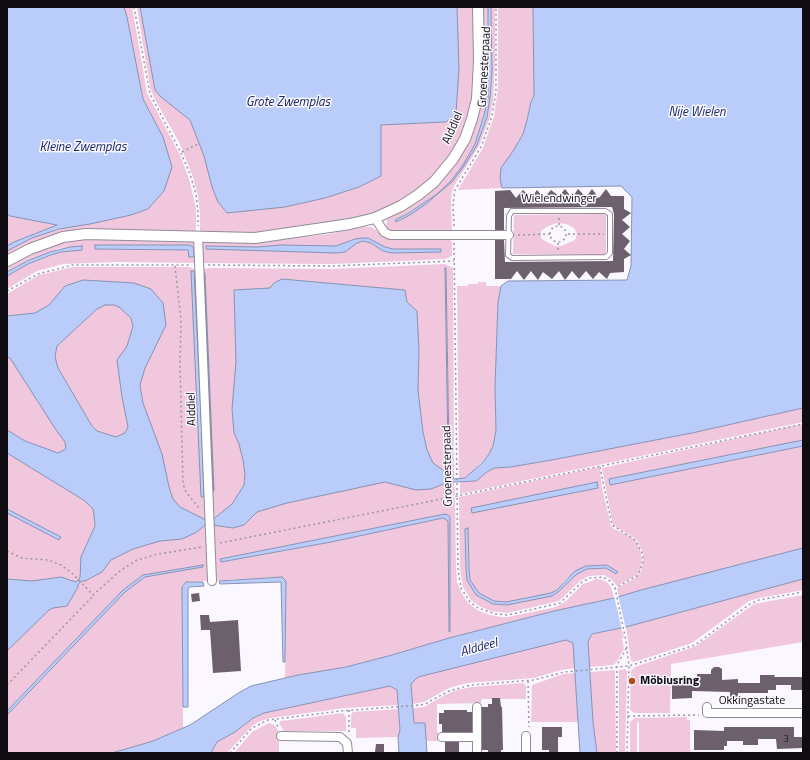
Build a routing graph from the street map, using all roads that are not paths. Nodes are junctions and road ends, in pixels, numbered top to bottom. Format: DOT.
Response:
graph roads {
  1 [pos="478,7"];
  2 [pos="375,218"];
  3 [pos="509,235"];
  4 [pos="198,236"];
  5 [pos="7,261"];
  6 [pos="212,581"];
  7 [pos="477,707"];
  8 [pos="707,710"];
  9 [pos="803,713"];
  10 [pos="281,736"];
  11 [pos="477,736"];
  12 [pos="526,736"];
  13 [pos="442,737"];
  14 [pos="348,753"];
  15 [pos="477,753"];
  16 [pos="526,753"];
  1 -- 2 [label="street, Alddiel"];
  2 -- 3 [label="street"];
  2 -- 4 [label="street, Alddiel"];
  3 -- 3 [label="lane, Wielendwinger"];
  4 -- 5 [label="street, Alddiel"];
  4 -- 6 [label="street, Alddiel"];
  7 -- 11 [label="street"];
  8 -- 9 [label="street, Okkingastate"];
  10 -- 14 [label="street"];
  11 -- 13 [label="street"];
  11 -- 15 [label="street"];
  12 -- 16 [label="street"];
}
